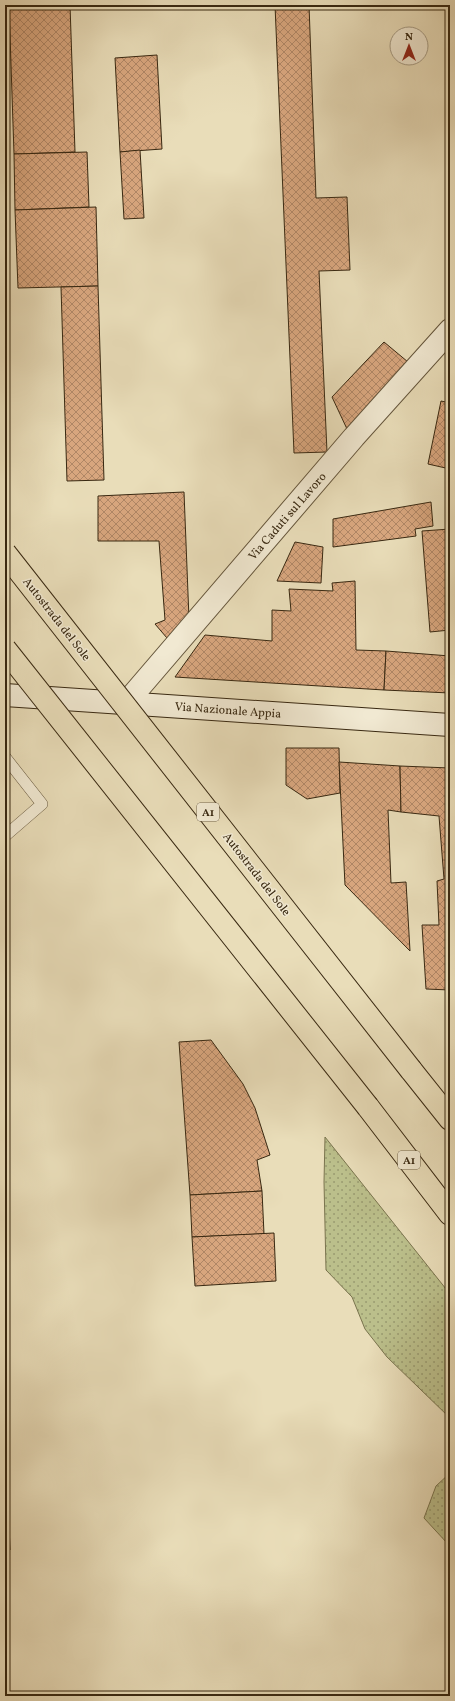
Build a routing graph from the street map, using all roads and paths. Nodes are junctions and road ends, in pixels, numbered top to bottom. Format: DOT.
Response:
graph roads {
  1 [pos="450,330"];
  2 [pos="5,553"];
  3 [pos="5,649"];
  4 [pos="5,696"];
  5 [pos="126,703"];
  6 [pos="450,725"];
  7 [pos="5,757"];
  8 [pos="5,836"];
  9 [pos="450,1119"];
  10 [pos="450,1214"];
  1 -- 5 [label="street, Via Caduti sul Lavoro"];
  2 -- 9 [label="highway, Autostrada del Sole / A1, bridge"];
  3 -- 10 [label="highway, A1, bridge"];
  4 -- 5 [label="street, Via Nazionale Appia"];
  5 -- 6 [label="street, Via Nazionale Appia"];
  7 -- 8 [label="lane"];
}
